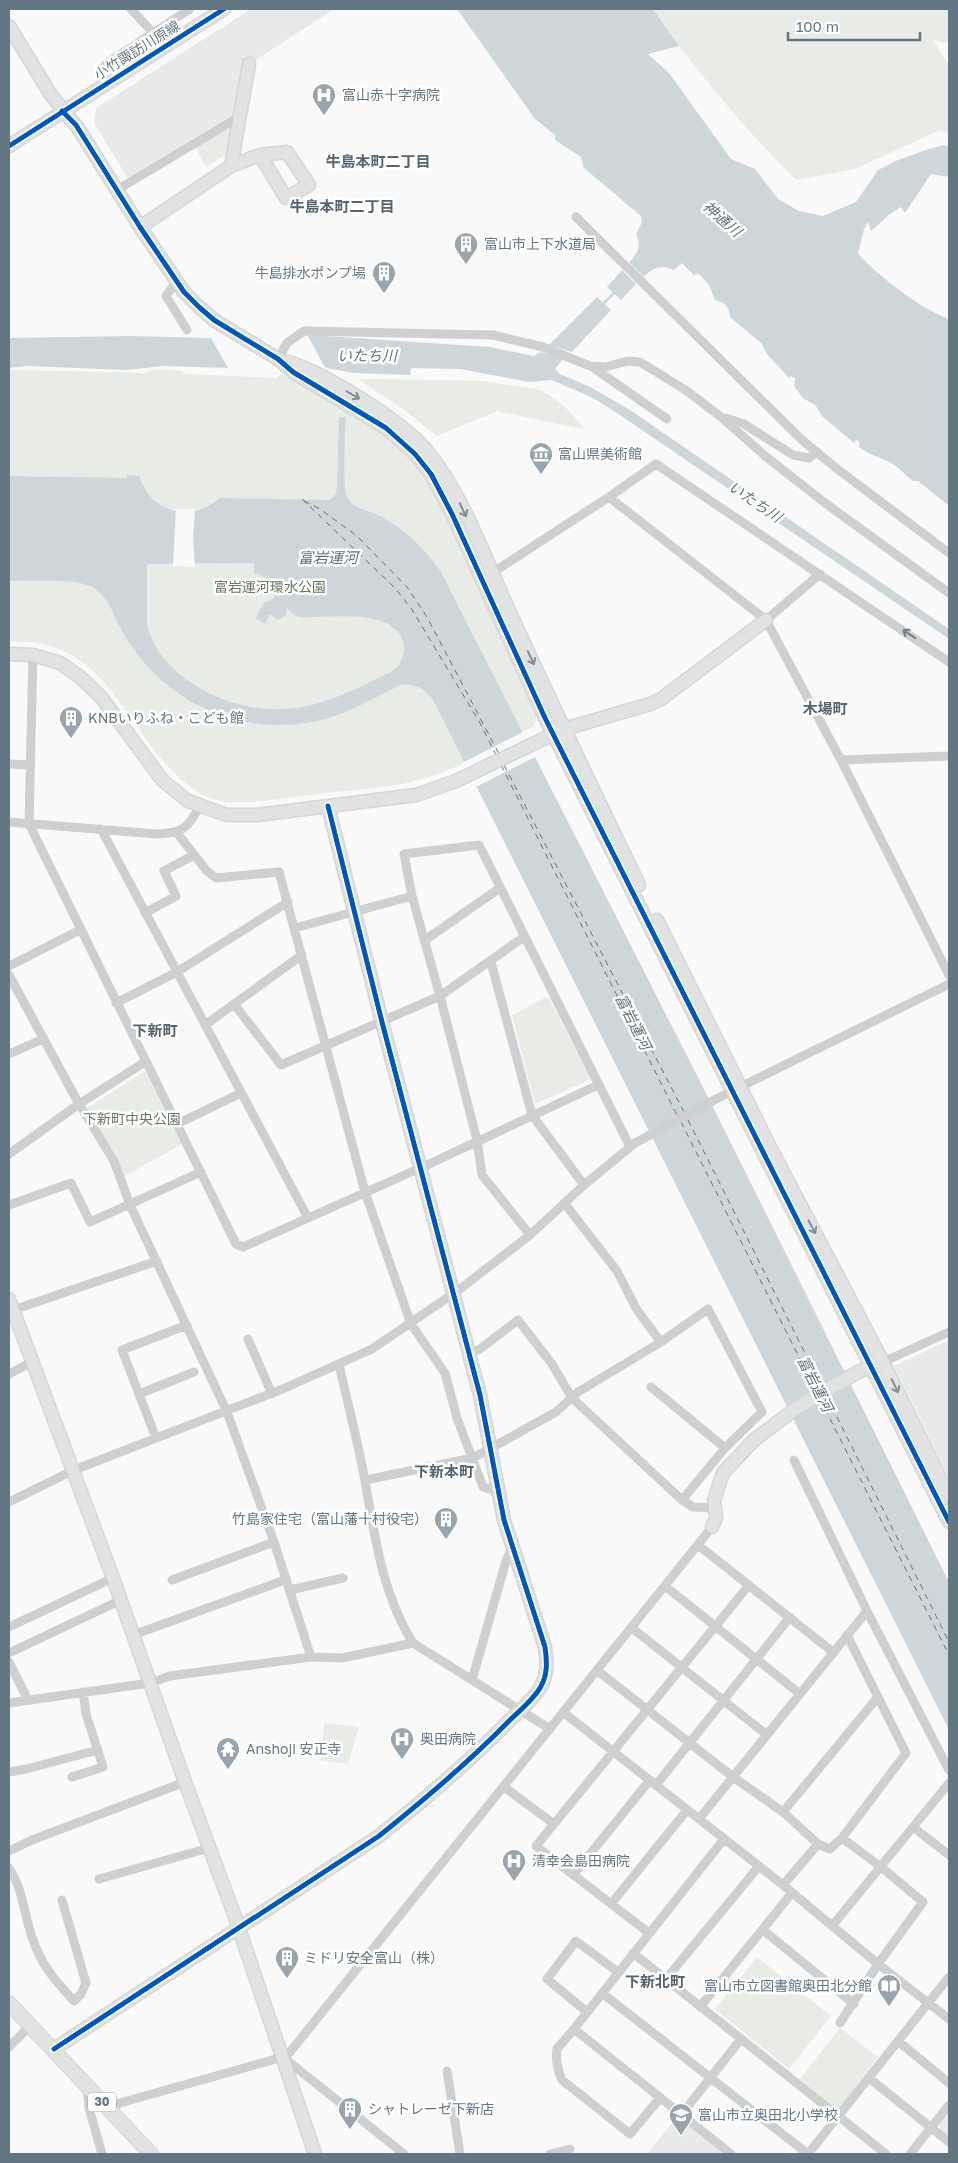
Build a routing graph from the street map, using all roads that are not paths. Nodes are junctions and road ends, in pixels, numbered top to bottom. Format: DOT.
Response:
graph roads {
  1 [pos="131,9"];
  2 [pos="190,9"];
  3 [pos="224,9"];
  4 [pos="9,26"];
  5 [pos="153,33"];
  6 [pos="249,64"];
  7 [pos="103,85"];
  8 [pos="62,111"];
  9 [pos="239,117"];
  10 [pos="9,146"];
  11 [pos="260,155"];
  12 [pos="231,166"];
  13 [pos="117,190"];
  14 [pos="576,217"];
  15 [pos="140,227"];
  16 [pos="177,282"];
  17 [pos="187,330"];
  18 [pos="272,355"];
  19 [pos="590,366"];
  20 [pos="721,417"];
  21 [pos="666,419"];
  22 [pos="816,452"];
  23 [pos="609,497"];
  24 [pos="949,553"];
  25 [pos="820,574"];
  26 [pos="487,576"];
  27 [pos="949,593"];
  28 [pos="766,620"];
  29 [pos="9,654"];
  30 [pos="33,655"];
  31 [pos="949,662"];
  32 [pos="559,731"];
  33 [pos="949,756"];
  34 [pos="841,760"];
  35 [pos="9,764"];
  36 [pos="30,765"];
  37 [pos="199,806"];
  38 [pos="328,806"];
  39 [pos="9,822"];
  40 [pos="29,824"];
  41 [pos="101,829"];
  42 [pos="177,833"];
  43 [pos="194,855"];
  44 [pos="500,888"];
  45 [pos="412,896"];
  46 [pos="288,902"];
  47 [pos="353,912"];
  48 [pos="145,913"];
  49 [pos="295,928"];
  50 [pos="80,930"];
  51 [pos="524,937"];
  52 [pos="425,940"];
  53 [pos="302,955"];
  54 [pos="491,962"];
  55 [pos="9,966"];
  56 [pos="177,972"];
  57 [pos="9,975"];
  58 [pos="949,975"];
  59 [pos="949,984"];
  60 [pos="440,996"];
  61 [pos="116,1003"];
  62 [pos="234,1004"];
  63 [pos="382,1022"];
  64 [pos="205,1025"];
  65 [pos="43,1039"];
  66 [pos="326,1047"];
  67 [pos="9,1054"];
  68 [pos="145,1062"];
  69 [pos="598,1084"];
  70 [pos="736,1089"];
  71 [pos="241,1093"];
  72 [pos="79,1104"];
  73 [pos="532,1115"];
  74 [pos="177,1124"];
  75 [pos="477,1140"];
  76 [pos="630,1147"];
  77 [pos="9,1154"];
  78 [pos="420,1168"];
  79 [pos="201,1172"];
  80 [pos="584,1185"];
  81 [pos="365,1192"];
  82 [pos="565,1204"];
  83 [pos="9,1205"];
  84 [pos="130,1205"];
  85 [pos="308,1218"];
  86 [pos="530,1235"];
  87 [pos="157,1261"];
  88 [pos="453,1293"];
  89 [pos="11,1305"];
  90 [pos="411,1324"];
  91 [pos="187,1325"];
  92 [pos="949,1332"];
  93 [pos="248,1339"];
  94 [pos="661,1342"];
  95 [pos="469,1354"];
  96 [pos="32,1362"];
  97 [pos="877,1364"];
  98 [pos="339,1365"];
  99 [pos="194,1372"];
  100 [pos="9,1374"];
  101 [pos="651,1387"];
  102 [pos="139,1394"];
  103 [pos="272,1394"];
  104 [pos="572,1398"];
  105 [pos="227,1412"];
  106 [pos="156,1438"];
  107 [pos="725,1448"];
  108 [pos="490,1450"];
  109 [pos="473,1458"];
  110 [pos="794,1460"];
  111 [pos="74,1470"];
  112 [pos="365,1480"];
  113 [pos="497,1491"];
  114 [pos="949,1496"];
  115 [pos="682,1500"];
  116 [pos="9,1502"];
  117 [pos="714,1508"];
  118 [pos="949,1522"];
  119 [pos="712,1527"];
  120 [pos="274,1542"];
  121 [pos="512,1546"];
  122 [pos="698,1546"];
  123 [pos="113,1578"];
  124 [pos="343,1578"];
  125 [pos="172,1580"];
  126 [pos="285,1580"];
  127 [pos="749,1585"];
  128 [pos="665,1586"];
  129 [pos="290,1590"];
  130 [pos="121,1600"];
  131 [pos="867,1610"];
  132 [pos="790,1618"];
  133 [pos="715,1626"];
  134 [pos="9,1627"];
  135 [pos="632,1628"];
  136 [pos="847,1634"];
  137 [pos="133,1635"];
  138 [pos="412,1643"];
  139 [pos="833,1652"];
  140 [pos="9,1653"];
  141 [pos="311,1657"];
  142 [pos="757,1659"];
  143 [pos="9,1662"];
  144 [pos="681,1667"];
  145 [pos="598,1670"];
  146 [pos="472,1680"];
  147 [pos="150,1683"];
  148 [pos="84,1692"];
  149 [pos="800,1694"];
  150 [pos="878,1697"];
  151 [pos="28,1700"];
  152 [pos="724,1701"];
  153 [pos="9,1703"];
  154 [pos="521,1709"];
  155 [pos="647,1710"];
  156 [pos="564,1712"];
  157 [pos="550,1728"];
  158 [pos="766,1735"];
  159 [pos="690,1743"];
  160 [pos="98,1750"];
  161 [pos="613,1752"];
  162 [pos="949,1770"];
  163 [pos="9,1772"];
  164 [pos="72,1777"];
  165 [pos="733,1777"];
  166 [pos="185,1782"];
  167 [pos="653,1783"];
  168 [pos="949,1783"];
  169 [pos="504,1787"];
  170 [pos="687,1810"];
  171 [pos="783,1812"];
  172 [pos="699,1819"];
  173 [pos="554,1824"];
  174 [pos="913,1827"];
  175 [pos="842,1838"];
  176 [pos="724,1839"];
  177 [pos="818,1844"];
  178 [pos="209,1848"];
  179 [pos="9,1851"];
  180 [pos="949,1855"];
  181 [pos="759,1866"];
  182 [pos="881,1867"];
  183 [pos="9,1868"];
  184 [pos="574,1875"];
  185 [pos="99,1880"];
  186 [pos="783,1885"];
  187 [pos="792,1894"];
  188 [pos="62,1900"];
  189 [pos="611,1904"];
  190 [pos="832,1926"];
  191 [pos="238,1929"];
  192 [pos="763,1930"];
  193 [pos="649,1933"];
  194 [pos="633,1954"];
  195 [pos="878,1964"];
  196 [pos="618,1972"];
  197 [pos="949,1976"];
  198 [pos="666,1979"];
  199 [pos="602,1993"];
  200 [pos="9,2003"];
  201 [pos="928,2003"];
  202 [pos="854,2004"];
  203 [pos="700,2007"];
  204 [pos="587,2012"];
  205 [pos="949,2019"];
  206 [pos="840,2023"];
  207 [pos="31,2025"];
  208 [pos="574,2029"];
  209 [pos="741,2039"];
  210 [pos="898,2041"];
  211 [pos="9,2047"];
  212 [pos="54,2049"];
  213 [pos="283,2057"];
  214 [pos="447,2071"];
  215 [pos="711,2077"];
  216 [pos="869,2078"];
  217 [pos="949,2083"];
  218 [pos="87,2086"];
  219 [pos="660,2098"];
  220 [pos="949,2105"];
  221 [pos="109,2109"];
  222 [pos="681,2115"];
  223 [pos="839,2116"];
  224 [pos="931,2128"];
  225 [pos="949,2142"];
  226 [pos="570,2149"];
  227 [pos="102,2154"];
  228 [pos="152,2154"];
  229 [pos="315,2154"];
  230 [pos="404,2154"];
  231 [pos="460,2154"];
  232 [pos="550,2154"];
  233 [pos="731,2154"];
  234 [pos="808,2154"];
  235 [pos="886,2154"];
  236 [pos="910,2154"];
  1 -- 5 [label="street"];
  2 -- 5 [label="street"];
  3 -- 7 [label="street, 小竹諏訪川原線"];
  4 -- 8 [label="street"];
  5 -- 7 [label="street"];
  6 -- 9 [label="street"];
  7 -- 8 [label="street, 小竹諏訪川原線"];
  8 -- 10 [label="street, 小竹諏訪川原線"];
  8 -- 13 [label="street"];
  9 -- 12 [label="street"];
  9 -- 13 [label="street"];
  11 -- 12 [label="street"];
  12 -- 15 [label="street"];
  13 -- 15 [label="street"];
  14 -- 22 [label="street"];
  15 -- 16 [label="street"];
  16 -- 17 [label="street"];
  16 -- 18 [label="street"];
  18 -- 19 [label="street"];
  18 -- 26 [label="street"];
  19 -- 20 [label="street"];
  19 -- 21 [label="street"];
  20 -- 22 [label="street"];
  20 -- 27 [label="street"];
  22 -- 24 [label="street"];
  23 -- 25 [label="street"];
  23 -- 26 [label="street"];
  23 -- 28 [label="street"];
  25 -- 28 [label="street"];
  31 -- 25 [label="street, one-way"];
  26 -- 32 [label="street"];
  28 -- 32 [label="street"];
  28 -- 34 [label="street"];
  29 -- 30 [label="street"];
  30 -- 36 [label="street"];
  30 -- 37 [label="street"];
  32 -- 38 [label="street"];
  32 -- 70 [label="street"];
  33 -- 34 [label="street"];
  34 -- 58 [label="street"];
  35 -- 36 [label="street"];
  36 -- 40 [label="street"];
  37 -- 38 [label="street"];
  37 -- 42 [label="street"];
  38 -- 47 [label="street"];
  39 -- 40 [label="street"];
  40 -- 41 [label="street"];
  40 -- 50 [label="street"];
  41 -- 42 [label="street"];
  41 -- 48 [label="street"];
  42 -- 43 [label="street"];
  43 -- 46 [label="street"];
  43 -- 48 [label="street"];
  44 -- 45 [label="street"];
  44 -- 51 [label="street"];
  44 -- 52 [label="street"];
  45 -- 47 [label="street"];
  45 -- 52 [label="street"];
  46 -- 49 [label="street"];
  46 -- 56 [label="street"];
  47 -- 49 [label="street"];
  47 -- 63 [label="street"];
  48 -- 56 [label="street"];
  49 -- 53 [label="street"];
  50 -- 55 [label="street"];
  50 -- 61 [label="street"];
  51 -- 54 [label="street"];
  51 -- 69 [label="street"];
  52 -- 60 [label="street"];
  53 -- 62 [label="street"];
  53 -- 66 [label="street"];
  54 -- 60 [label="street"];
  54 -- 73 [label="street"];
  56 -- 61 [label="street"];
  56 -- 64 [label="street"];
  57 -- 65 [label="street"];
  59 -- 70 [label="street"];
  60 -- 63 [label="street"];
  60 -- 75 [label="street"];
  61 -- 68 [label="street"];
  62 -- 64 [label="street"];
  62 -- 66 [label="street"];
  63 -- 66 [label="street"];
  63 -- 78 [label="street"];
  64 -- 71 [label="street"];
  65 -- 67 [label="street"];
  65 -- 72 [label="street"];
  66 -- 81 [label="street"];
  68 -- 72 [label="street"];
  68 -- 74 [label="street"];
  69 -- 73 [label="street"];
  69 -- 76 [label="street"];
  70 -- 76 [label="street"];
  70 -- 97 [label="street"];
  71 -- 74 [label="street"];
  71 -- 85 [label="street"];
  72 -- 77 [label="street"];
  72 -- 84 [label="street"];
  73 -- 75 [label="street"];
  73 -- 80 [label="street"];
  74 -- 79 [label="street"];
  75 -- 78 [label="street"];
  75 -- 86 [label="street"];
  76 -- 80 [label="street"];
  78 -- 81 [label="street"];
  78 -- 88 [label="street"];
  79 -- 84 [label="street"];
  79 -- 85 [label="street"];
  80 -- 82 [label="street"];
  81 -- 85 [label="street"];
  81 -- 90 [label="street"];
  82 -- 86 [label="street"];
  82 -- 94 [label="street"];
  83 -- 84 [label="street"];
  84 -- 87 [label="street"];
  86 -- 88 [label="street"];
  87 -- 89 [label="street"];
  87 -- 91 [label="street"];
  88 -- 90 [label="street"];
  88 -- 95 [label="street"];
  89 -- 96 [label="street"];
  90 -- 98 [label="street"];
  90 -- 109 [label="street"];
  91 -- 102 [label="street"];
  91 -- 105 [label="street"];
  92 -- 97 [label="street"];
  93 -- 103 [label="street"];
  94 -- 104 [label="street"];
  94 -- 107 [label="street"];
  95 -- 104 [label="street"];
  95 -- 108 [label="street"];
  96 -- 100 [label="street"];
  96 -- 111 [label="street"];
  97 -- 114 [label="street, one-way"];
  97 -- 117 [label="street"];
  97 -- 118 [label="street"];
  98 -- 103 [label="street"];
  98 -- 112 [label="street"];
  99 -- 102 [label="street"];
  101 -- 107 [label="street"];
  102 -- 106 [label="street"];
  103 -- 105 [label="street"];
  104 -- 108 [label="street"];
  104 -- 115 [label="street"];
  105 -- 106 [label="street"];
  105 -- 120 [label="street"];
  106 -- 111 [label="street"];
  107 -- 115 [label="street"];
  108 -- 109 [label="street"];
  108 -- 113 [label="street"];
  109 -- 112 [label="street"];
  109 -- 113 [label="street"];
  110 -- 131 [label="street"];
  111 -- 116 [label="street"];
  111 -- 123 [label="street"];
  112 -- 138 [label="street"];
  113 -- 121 [label="street"];
  115 -- 117 [label="street"];
  117 -- 119 [label="street"];
  119 -- 122 [label="street"];
  120 -- 125 [label="street"];
  120 -- 126 [label="street"];
  121 -- 146 [label="street"];
  121 -- 154 [label="street"];
  122 -- 127 [label="street"];
  122 -- 128 [label="street"];
  123 -- 130 [label="street"];
  123 -- 134 [label="street"];
  124 -- 129 [label="street"];
  126 -- 129 [label="street"];
  126 -- 137 [label="street"];
  127 -- 132 [label="street"];
  127 -- 133 [label="street"];
  128 -- 133 [label="street"];
  128 -- 135 [label="street"];
  129 -- 141 [label="street"];
  130 -- 137 [label="street"];
  130 -- 140 [label="street"];
  131 -- 136 [label="street"];
  131 -- 162 [label="street"];
  132 -- 139 [label="street"];
  132 -- 142 [label="street"];
  133 -- 142 [label="street"];
  133 -- 144 [label="street"];
  135 -- 144 [label="street"];
  135 -- 145 [label="street"];
  136 -- 139 [label="street"];
  136 -- 150 [label="street"];
  137 -- 147 [label="street"];
  138 -- 141 [label="street"];
  138 -- 146 [label="street"];
  139 -- 149 [label="street"];
  141 -- 147 [label="street"];
  142 -- 149 [label="street"];
  142 -- 152 [label="street"];
  143 -- 151 [label="street"];
  144 -- 152 [label="street"];
  144 -- 155 [label="street"];
  145 -- 155 [label="street"];
  145 -- 156 [label="street"];
  146 -- 154 [label="street"];
  147 -- 148 [label="street"];
  147 -- 166 [label="street"];
  148 -- 151 [label="street"];
  148 -- 160 [label="street"];
  149 -- 158 [label="street"];
  150 -- 171 [label="street"];
  150 -- 175 [label="street"];
  151 -- 153 [label="street"];
  152 -- 158 [label="street"];
  152 -- 159 [label="street"];
  154 -- 157 [label="street"];
  154 -- 191 [label="street"];
  155 -- 159 [label="street"];
  155 -- 161 [label="street"];
  156 -- 157 [label="street"];
  156 -- 161 [label="street"];
  157 -- 169 [label="street"];
  158 -- 165 [label="street"];
  159 -- 165 [label="street"];
  159 -- 167 [label="street"];
  160 -- 163 [label="street"];
  160 -- 164 [label="street"];
  161 -- 167 [label="street"];
  161 -- 173 [label="street"];
  165 -- 171 [label="street"];
  165 -- 172 [label="street"];
  166 -- 178 [label="street"];
  166 -- 179 [label="street"];
  167 -- 170 [label="street"];
  167 -- 184 [label="street"];
  168 -- 174 [label="street"];
  169 -- 173 [label="street"];
  169 -- 213 [label="street"];
  170 -- 172 [label="street"];
  170 -- 189 [label="street"];
  171 -- 177 [label="street"];
  172 -- 176 [label="street"];
  173 -- 184 [label="street"];
  174 -- 180 [label="street"];
  174 -- 182 [label="street"];
  175 -- 177 [label="street"];
  175 -- 182 [label="street"];
  176 -- 181 [label="street"];
  176 -- 193 [label="street"];
  177 -- 186 [label="street"];
  178 -- 185 [label="street"];
  178 -- 191 [label="street"];
  181 -- 186 [label="street"];
  181 -- 198 [label="street"];
  182 -- 190 [label="street"];
  182 -- 195 [label="street"];
  183 -- 188 [label="street"];
  184 -- 189 [label="street"];
  186 -- 187 [label="street"];
  187 -- 190 [label="street"];
  187 -- 192 [label="street"];
  189 -- 193 [label="street"];
  190 -- 195 [label="street"];
  191 -- 212 [label="street"];
  191 -- 213 [label="street"];
  192 -- 202 [label="street"];
  192 -- 203 [label="street"];
  193 -- 194 [label="street"];
  194 -- 196 [label="street"];
  194 -- 198 [label="street"];
  195 -- 201 [label="street"];
  195 -- 202 [label="street"];
  196 -- 199 [label="street"];
  196 -- 204 [label="street"];
  197 -- 201 [label="street"];
  198 -- 203 [label="street"];
  199 -- 204 [label="street"];
  199 -- 215 [label="street"];
  200 -- 207 [label="main road, 30"];
  201 -- 205 [label="street"];
  201 -- 210 [label="street"];
  202 -- 206 [label="street"];
  203 -- 209 [label="street"];
  204 -- 208 [label="street"];
  207 -- 211 [label="street"];
  207 -- 212 [label="main road, 30"];
  208 -- 219 [label="street"];
  208 -- 219 [label="street"];
  209 -- 215 [label="street"];
  209 -- 223 [label="street"];
  210 -- 216 [label="street"];
  210 -- 217 [label="street"];
  212 -- 218 [label="main road, 30"];
  213 -- 221 [label="street"];
  213 -- 229 [label="street"];
  213 -- 230 [label="street"];
  214 -- 231 [label="street"];
  215 -- 222 [label="street"];
  215 -- 234 [label="street"];
  216 -- 223 [label="street"];
  216 -- 224 [label="street"];
  218 -- 221 [label="main road, 30"];
  218 -- 227 [label="street"];
  219 -- 222 [label="street"];
  220 -- 224 [label="street"];
  221 -- 228 [label="main road, 30"];
  222 -- 233 [label="street"];
  223 -- 234 [label="street"];
  223 -- 235 [label="street"];
  224 -- 225 [label="street"];
  224 -- 236 [label="street"];
  226 -- 232 [label="street"];
}
